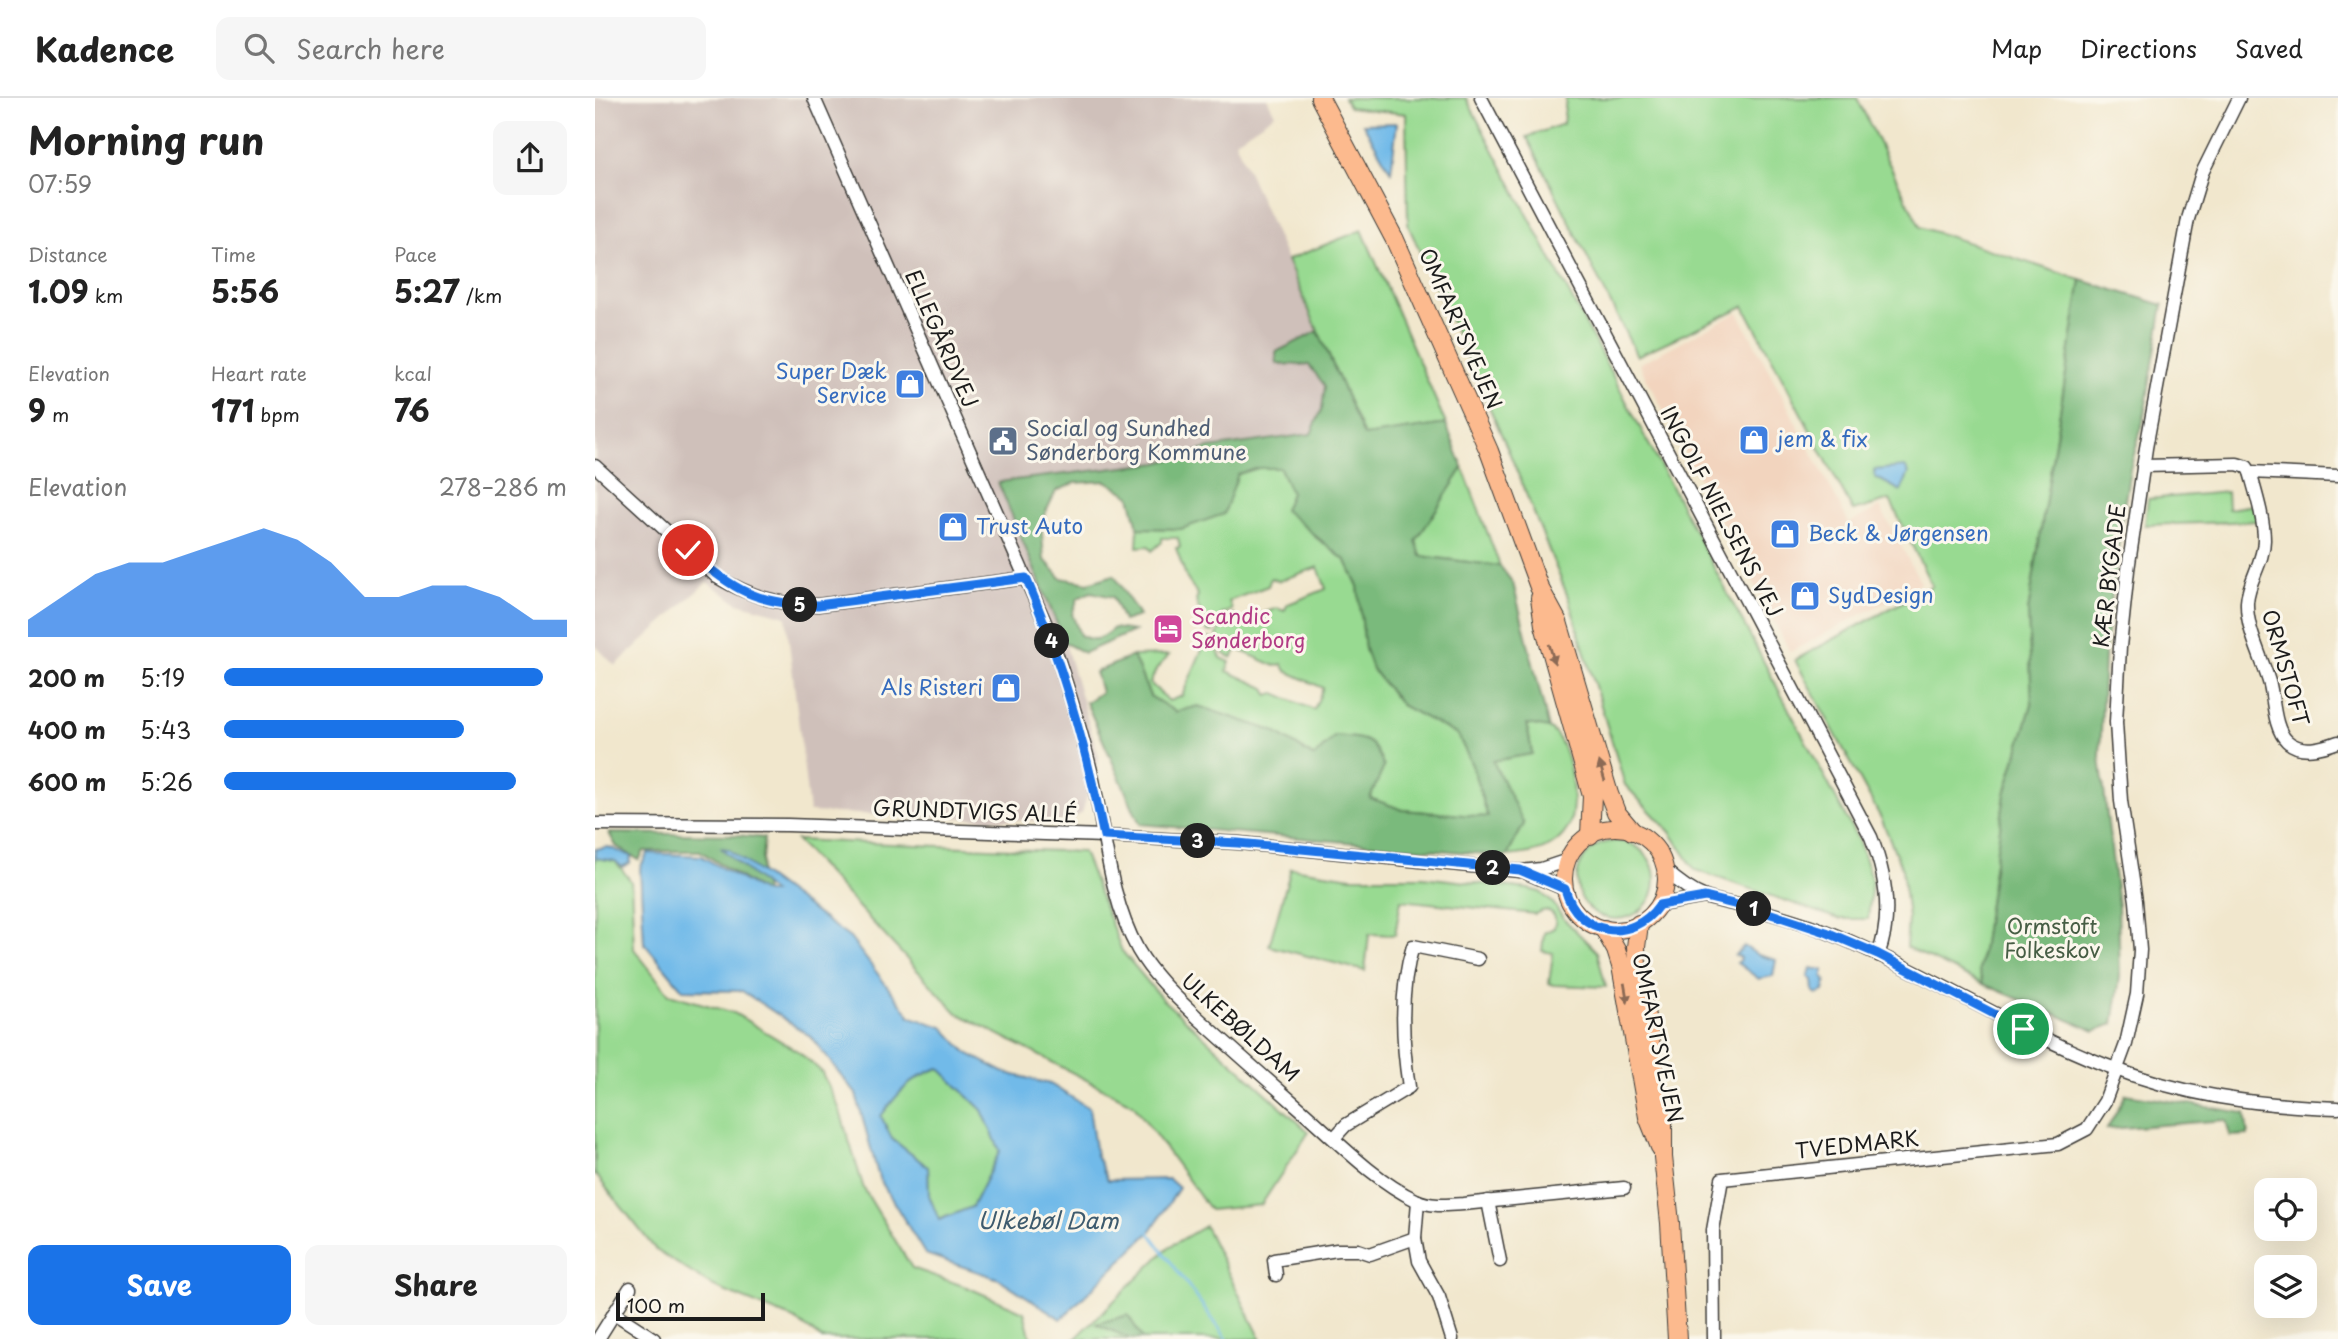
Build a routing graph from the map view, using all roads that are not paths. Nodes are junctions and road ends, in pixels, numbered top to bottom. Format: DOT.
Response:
graph roads {
  1 [pos="814,98"];
  2 [pos="1320,98"];
  3 [pos="1481,98"];
  4 [pos="2239,98"];
  5 [pos="595,466"];
  6 [pos="2143,466"];
  7 [pos="2251,472"];
  8 [pos="2338,476"];
  9 [pos="1026,578"];
  10 [pos="1539,587"];
  11 [pos="2338,743"];
  12 [pos="595,824"];
  13 [pos="1632,831"];
  14 [pos="1590,835"];
  15 [pos="1104,836"];
  16 [pos="1568,859"];
  17 [pos="1520,870"];
  18 [pos="1665,870"];
  19 [pos="1565,889"];
  20 [pos="1705,897"];
  21 [pos="1659,905"];
  22 [pos="1639,924"];
  23 [pos="1604,929"];
  24 [pos="1878,954"];
  25 [pos="1478,959"];
  26 [pos="2118,1070"];
  27 [pos="2338,1108"];
  28 [pos="1333,1138"];
  29 [pos="1663,1157"];
  30 [pos="1624,1188"];
  31 [pos="1418,1201"];
  32 [pos="1488,1201"];
  33 [pos="1415,1238"];
  34 [pos="1500,1261"];
  35 [pos="1276,1275"];
  36 [pos="630,1288"];
  37 [pos="614,1313"];
  38 [pos="598,1339"];
  39 [pos="654,1339"];
  40 [pos="1452,1339"];
  41 [pos="1677,1339"];
  42 [pos="1714,1339"];
  1 -- 9 [label="street, ELLEGÅRDVEJ"];
  2 -- 10 [label="highway, OMFARTSVEJEN"];
  3 -- 24 [label="street, INGOLF NIELSENS VEJ"];
  4 -- 6 [label="street, KÆR BYGADE"];
  5 -- 9 [label="street"];
  6 -- 7 [label="street"];
  6 -- 26 [label="street, KÆR BYGADE"];
  7 -- 8 [label="street"];
  7 -- 11 [label="street, ORMSTOFT"];
  9 -- 15 [label="street, ELLEGÅRDVEJ"];
  13 -- 10 [label="highway, OMFARTSVEJEN, one-way"];
  10 -- 14 [label="highway, OMFARTSVEJEN, one-way"];
  12 -- 15 [label="street, GRUNDTVIGS ALLÉ"];
  13 -- 14 [label="main road"];
  13 -- 18 [label="main road"];
  14 -- 16 [label="main road"];
  15 -- 17 [label="street, GRUNDTVIGS ALLÉ"];
  15 -- 28 [label="street, ULKEBØLDAM"];
  16 -- 17 [label="street, GRUNDTVIGS ALLÉ"];
  16 -- 19 [label="main road"];
  17 -- 19 [label="street, GRUNDTVIGS ALLÉ"];
  18 -- 20 [label="street"];
  18 -- 21 [label="main road"];
  19 -- 23 [label="main road"];
  20 -- 21 [label="street"];
  20 -- 24 [label="street"];
  21 -- 22 [label="main road"];
  22 -- 23 [label="main road"];
  22 -- 29 [label="highway, OMFARTSVEJEN"];
  23 -- 29 [label="highway, OMFARTSVEJEN, one-way"];
  24 -- 26 [label="street"];
  25 -- 28 [label="street"];
  26 -- 27 [label="street"];
  26 -- 42 [label="street, TVEDMARK"];
  28 -- 31 [label="street, ULKEBØLDAM"];
  29 -- 41 [label="highway, OMFARTSVEJEN"];
  30 -- 32 [label="street, ULKEBØLDAM"];
  31 -- 32 [label="street, ULKEBØLDAM"];
  31 -- 33 [label="street"];
  32 -- 34 [label="street"];
  33 -- 35 [label="street"];
  33 -- 40 [label="street"];
  36 -- 37 [label="street"];
  37 -- 38 [label="street"];
  37 -- 39 [label="street"];
}
